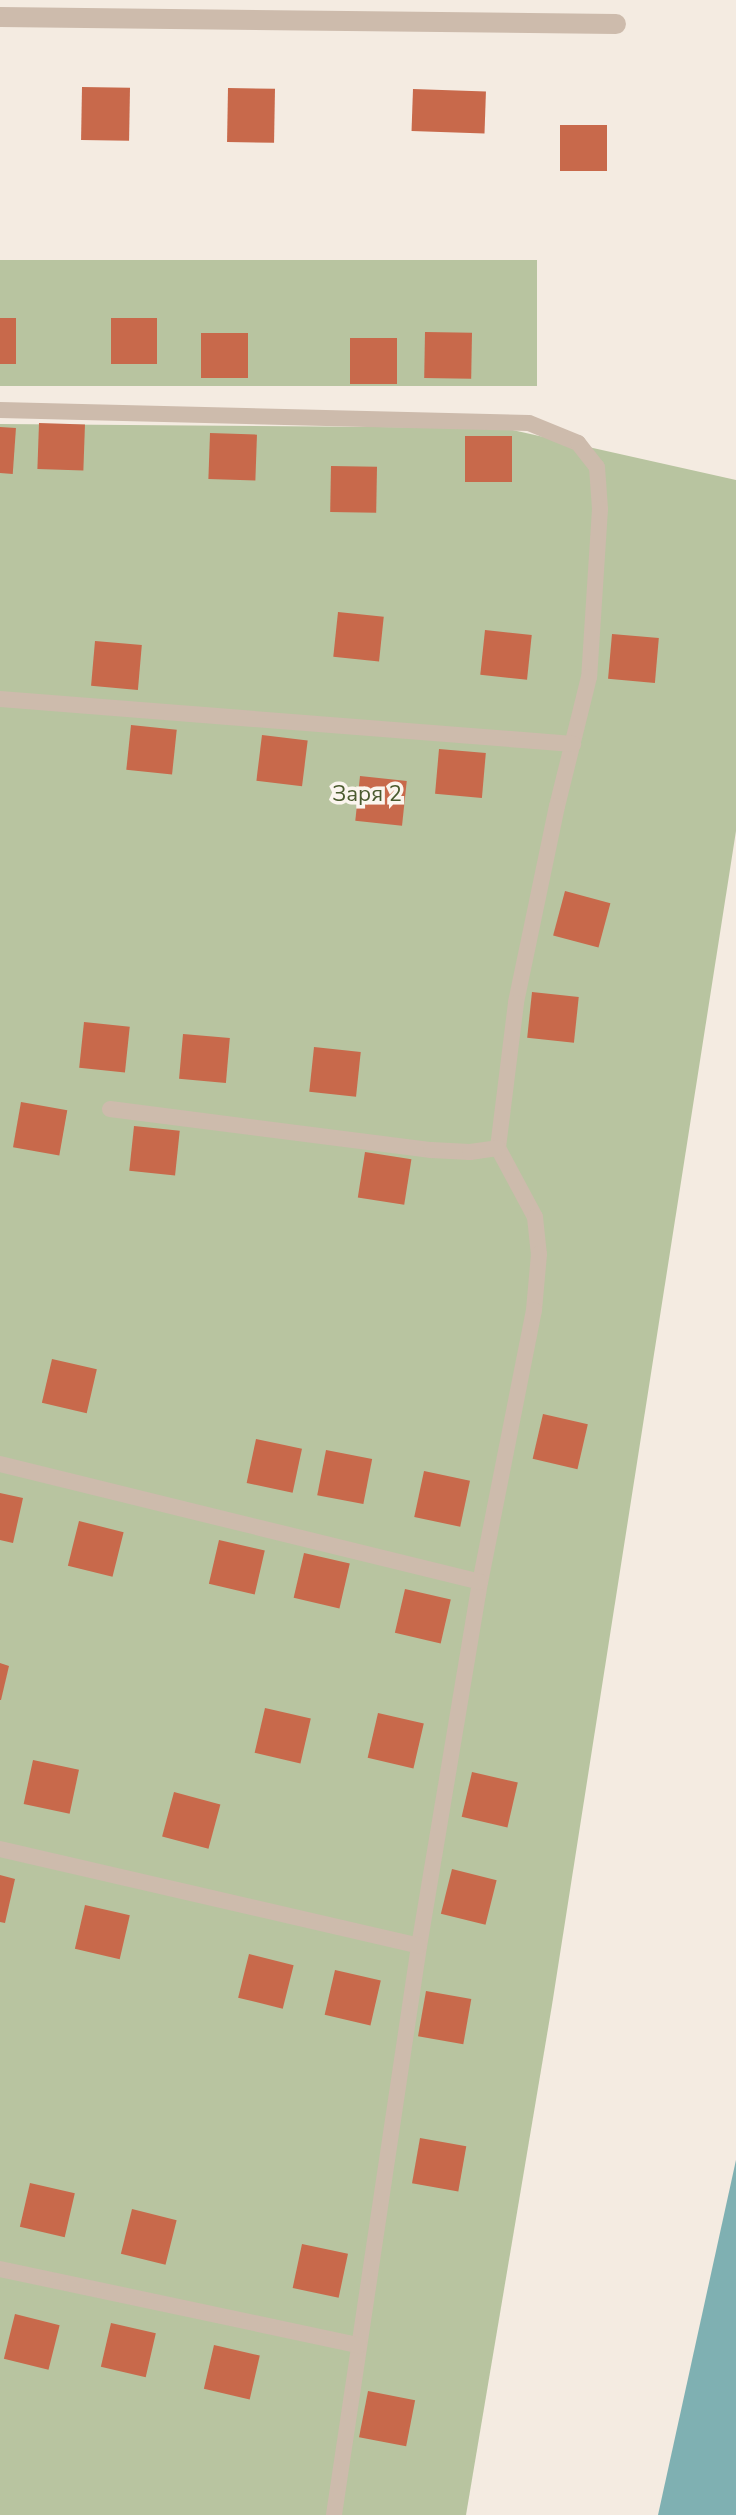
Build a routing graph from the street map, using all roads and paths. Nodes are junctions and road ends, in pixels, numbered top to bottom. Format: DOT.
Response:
graph roads {
  1 [pos="80,9"];
  2 [pos="0,17"];
  3 [pos="616,24"];
  4 [pos="0,410"];
  5 [pos="0,699"];
  6 [pos="573,744"];
  7 [pos="110,1109"];
  8 [pos="498,1148"];
  9 [pos="0,1464"];
  10 [pos="480,1582"];
  11 [pos="0,1849"];
  12 [pos="419,1946"];
  13 [pos="0,2269"];
  14 [pos="359,2345"];
  15 [pos="334,2515"];
  1 -- 2 [label="street"];
  1 -- 3 [label="street"];
  4 -- 6 [label="lane"];
  5 -- 6 [label="lane"];
  6 -- 8 [label="lane"];
  7 -- 8 [label="lane"];
  8 -- 10 [label="lane"];
  9 -- 10 [label="lane"];
  10 -- 12 [label="lane"];
  11 -- 12 [label="lane"];
  12 -- 14 [label="lane"];
  13 -- 14 [label="lane"];
  14 -- 15 [label="lane"];
}
